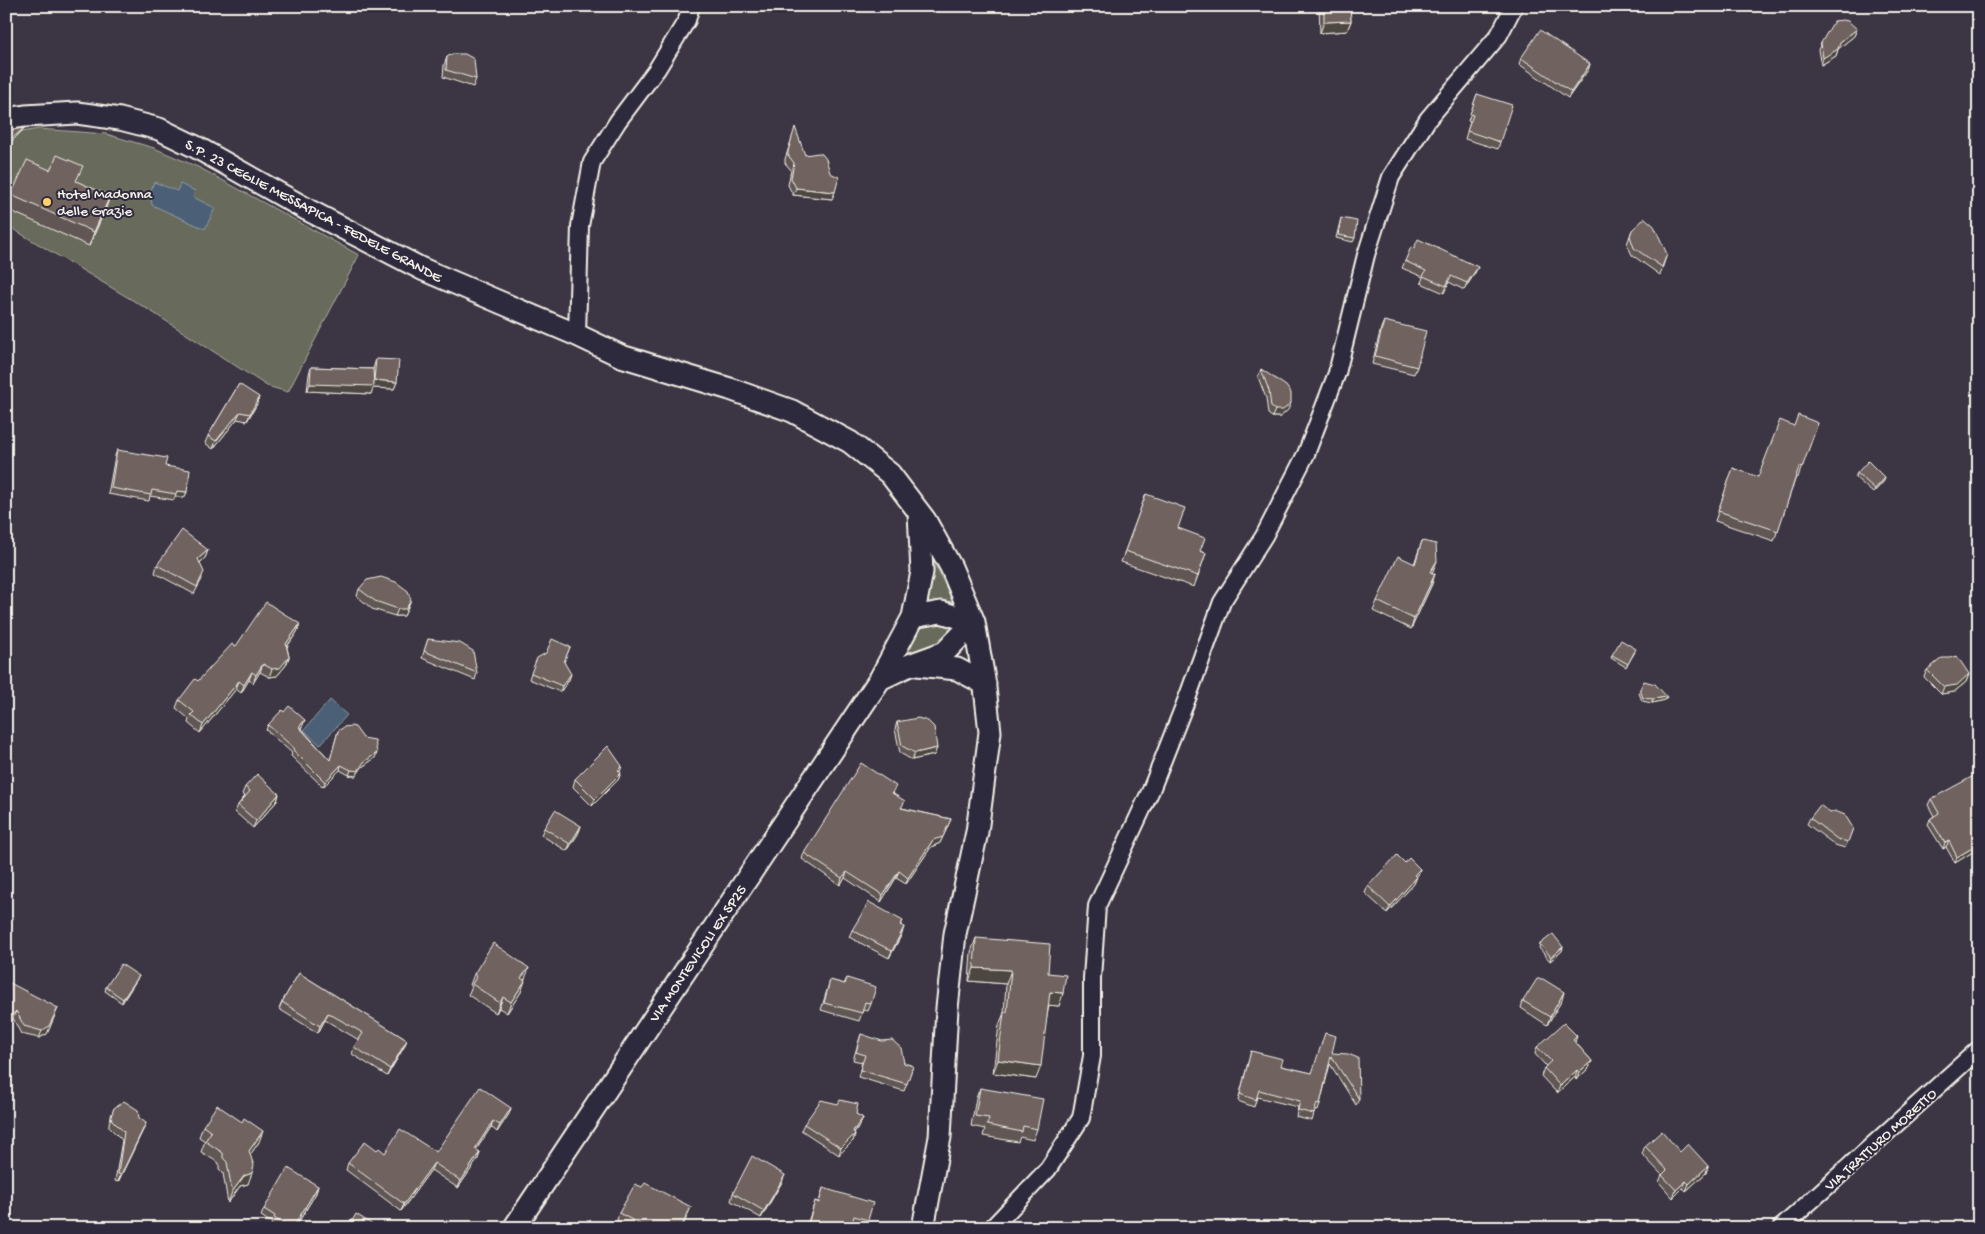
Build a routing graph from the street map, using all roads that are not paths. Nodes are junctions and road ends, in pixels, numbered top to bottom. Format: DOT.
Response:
graph roads {
  1 [pos="691,6"];
  2 [pos="1514,6"];
  3 [pos="6,119"];
  4 [pos="576,335"];
  5 [pos="919,512"];
  6 [pos="914,617"];
  7 [pos="974,622"];
  8 [pos="912,664"];
  9 [pos="880,679"];
  10 [pos="985,684"];
  11 [pos="1979,1049"];
  12 [pos="514,1228"];
  13 [pos="923,1228"];
  14 [pos="992,1228"];
  15 [pos="1781,1228"];
  1 -- 4 [label="street"];
  2 -- 14 [label="street"];
  3 -- 4 [label="street, S.P. 23 CEGLIE MESSAPICA - FEDELE GRANDE"];
  4 -- 5 [label="street, S.P. 23 CEGLIE MESSAPICA - FEDELE GRANDE"];
  5 -- 6 [label="street, VIA MONTEVICOLI EX SP25"];
  5 -- 7 [label="street, S.P. 23 CEGLIE MESSAPICA - FEDELE GRANDE"];
  6 -- 7 [label="street"];
  6 -- 9 [label="street, VIA MONTEVICOLI EX SP25"];
  7 -- 8 [label="street"];
  7 -- 10 [label="street, S.P. 23 CEGLIE MESSAPICA - FEDELE GRANDE"];
  8 -- 9 [label="street"];
  8 -- 10 [label="street"];
  9 -- 12 [label="street, VIA MONTEVICOLI EX SP25"];
  10 -- 13 [label="street, S.P. 23 CEGLIE MESSAPICA - FEDELE GRANDE"];
  11 -- 15 [label="street, VIA TRATTURO MORETTO"];
}
